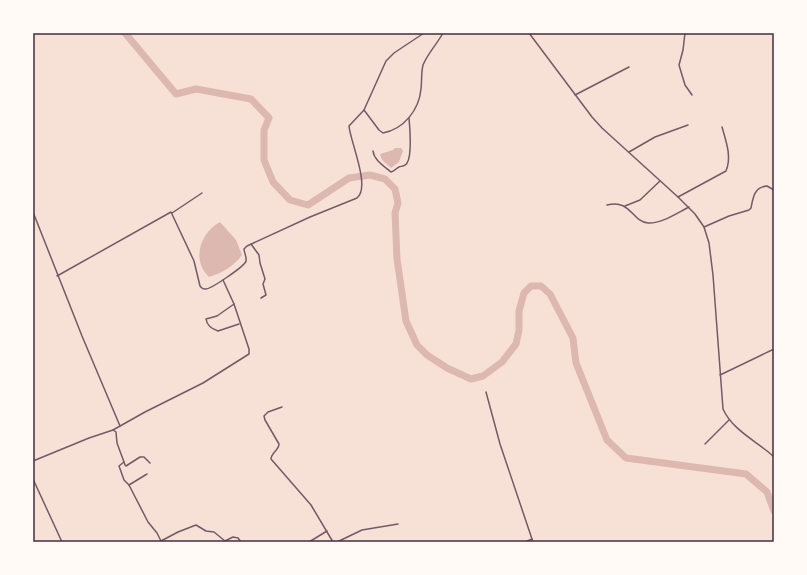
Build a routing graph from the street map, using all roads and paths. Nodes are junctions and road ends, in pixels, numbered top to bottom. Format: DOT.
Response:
graph roads {
  1 [pos="424,33"];
  2 [pos="442,33"];
  3 [pos="530,33"];
  4 [pos="685,33"];
  5 [pos="629,67"];
  6 [pos="575,95"];
  7 [pos="692,95"];
  8 [pos="364,110"];
  9 [pos="409,118"];
  10 [pos="688,125"];
  11 [pos="722,127"];
  12 [pos="372,150"];
  13 [pos="629,152"];
  14 [pos="660,181"];
  15 [pos="774,190"];
  16 [pos="202,193"];
  17 [pos="678,196"];
  18 [pos="607,205"];
  19 [pos="625,206"];
  20 [pos="688,207"];
  21 [pos="33,212"];
  22 [pos="172,213"];
  23 [pos="704,227"];
  24 [pos="250,244"];
  25 [pos="57,276"];
  26 [pos="223,280"];
  27 [pos="261,298"];
  28 [pos="234,304"];
  29 [pos="240,324"];
  30 [pos="774,349"];
  31 [pos="720,376"];
  32 [pos="486,392"];
  33 [pos="282,407"];
  34 [pos="729,420"];
  35 [pos="120,426"];
  36 [pos="113,430"];
  37 [pos="705,444"];
  38 [pos="774,457"];
  39 [pos="33,461"];
  40 [pos="124,462"];
  41 [pos="150,463"];
  42 [pos="147,474"];
  43 [pos="33,479"];
  44 [pos="129,485"];
  45 [pos="398,524"];
  46 [pos="327,531"];
  47 [pos="532,539"];
  48 [pos="62,542"];
  49 [pos="161,542"];
  50 [pos="241,542"];
  51 [pos="309,542"];
  52 [pos="333,542"];
  53 [pos="337,542"];
  54 [pos="525,542"];
  55 [pos="533,542"];
  1 -- 8 [label="street"];
  2 -- 9 [label="street"];
  3 -- 6 [label="street"];
  4 -- 7 [label="street"];
  5 -- 6 [label="street"];
  6 -- 13 [label="street"];
  8 -- 9 [label="street"];
  8 -- 24 [label="street"];
  9 -- 12 [label="street"];
  10 -- 13 [label="street"];
  11 -- 17 [label="street"];
  13 -- 14 [label="street"];
  14 -- 17 [label="street"];
  14 -- 19 [label="street"];
  15 -- 23 [label="street"];
  16 -- 22 [label="street"];
  17 -- 20 [label="street"];
  18 -- 19 [label="street"];
  19 -- 20 [label="street"];
  20 -- 23 [label="street"];
  21 -- 25 [label="street"];
  22 -- 25 [label="street"];
  22 -- 26 [label="street"];
  23 -- 31 [label="street"];
  24 -- 26 [label="street"];
  24 -- 27 [label="street"];
  25 -- 35 [label="street"];
  26 -- 28 [label="street"];
  28 -- 29 [label="street"];
  28 -- 29 [label="street"];
  29 -- 35 [label="street"];
  30 -- 31 [label="street"];
  31 -- 34 [label="street"];
  32 -- 47 [label="street"];
  33 -- 46 [label="street"];
  34 -- 37 [label="street"];
  34 -- 38 [label="street"];
  35 -- 36 [label="street"];
  36 -- 39 [label="street"];
  36 -- 40 [label="street"];
  40 -- 41 [label="street"];
  40 -- 44 [label="street"];
  42 -- 44 [label="street"];
  43 -- 48 [label="street"];
  44 -- 49 [label="street"];
  45 -- 53 [label="street"];
  46 -- 51 [label="street"];
  46 -- 52 [label="street"];
  47 -- 54 [label="street"];
  47 -- 55 [label="street"];
  49 -- 50 [label="street"];
}
